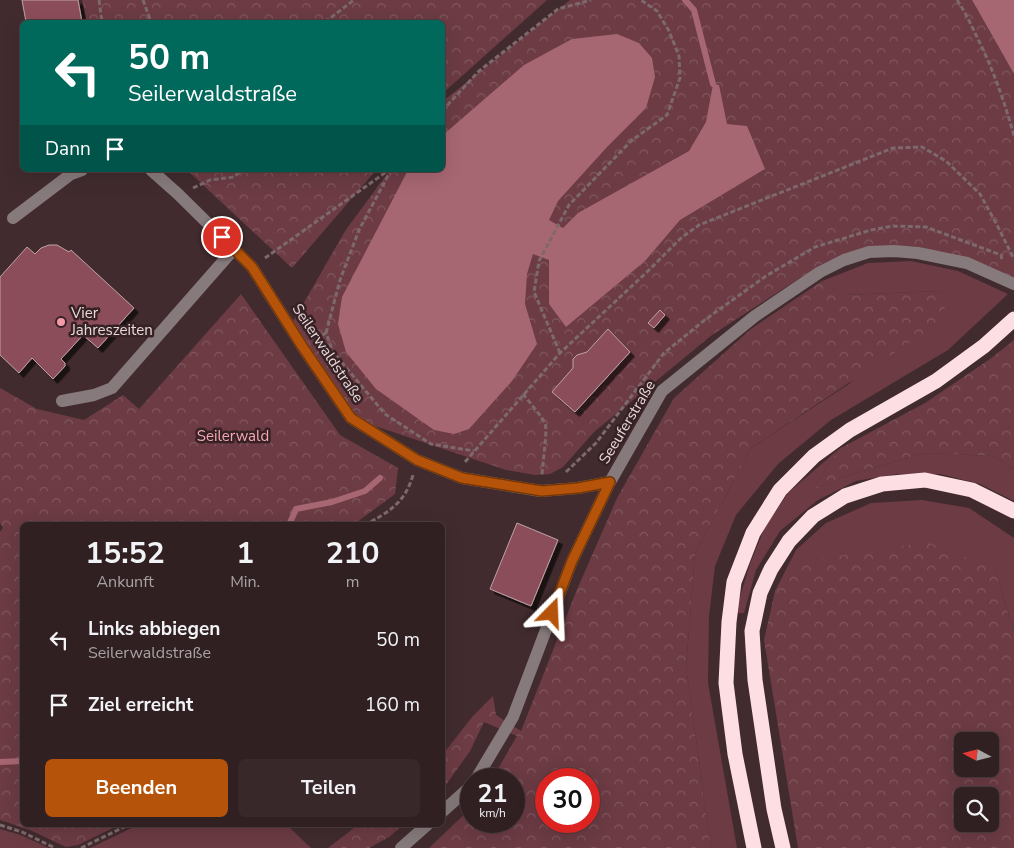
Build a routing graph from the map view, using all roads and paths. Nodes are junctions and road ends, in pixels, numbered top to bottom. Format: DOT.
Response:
graph roads {
  1 [pos="99,0"];
  2 [pos="143,0"];
  3 [pos="354,0"];
  4 [pos="591,0"];
  5 [pos="641,0"];
  6 [pos="957,0"];
  7 [pos="102,20"];
  8 [pos="150,20"];
  9 [pos="328,20"];
  10 [pos="445,108"];
  11 [pos="1014,136"];
  12 [pos="77,172"];
  13 [pos="153,172"];
  14 [pos="240,172"];
  15 [pos="387,172"];
  16 [pos="389,172"];
  17 [pos="178,194"];
  18 [pos="13,218"];
  19 [pos="234,249"];
  20 [pos="1014,260"];
  21 [pos="252,267"];
  22 [pos="1014,284"];
  23 [pos="1014,318"];
  24 [pos="326,333"];
  25 [pos="302,346"];
  26 [pos="560,353"];
  27 [pos="524,394"];
  28 [pos="62,400"];
  29 [pos="417,460"];
  30 [pos="610,482"];
  31 [pos="542,491"];
  32 [pos="1014,511"];
  33 [pos="370,522"];
  34 [pos="483,768"];
  35 [pos="460,796"];
  36 [pos="445,809"];
  37 [pos="0,825"];
  38 [pos="124,827"];
  39 [pos="425,827"];
  40 [pos="783,845"];
  41 [pos="55,848"];
  42 [pos="80,848"];
  43 [pos="401,848"];
  44 [pos="754,848"];
  1 -- 7 [label="path"];
  2 -- 8 [label="path"];
  3 -- 9 [label="path"];
  4 -- 10 [label="path"];
  5 -- 26 [label="path"];
  6 -- 11 [label="path"];
  12 -- 18 [label="street"];
  13 -- 17 [label="street, Seilerwaldstraße"];
  14 -- 17 [label="path"];
  15 -- 21 [label="path"];
  16 -- 24 [label="path"];
  17 -- 19 [label="street, Seilerwaldstraße"];
  19 -- 21 [label="street, Seilerwaldstraße"];
  19 -- 28 [label="street"];
  20 -- 26 [label="path"];
  21 -- 25 [label="street, Seilerwaldstraße"];
  22 -- 30 [label="street, Seeuferstraße"];
  23 -- 44 [label="highway"];
  24 -- 25 [label="path"];
  24 -- 27 [label="path"];
  25 -- 29 [label="street, Seilerwaldstraße"];
  26 -- 27 [label="path"];
  27 -- 31 [label="path"];
  29 -- 31 [label="street, Seilerwaldstraße"];
  29 -- 33 [label="path"];
  30 -- 31 [label="street, Seilerwaldstraße"];
  30 -- 34 [label="street, Seeuferstraße"];
  32 -- 40 [label="highway"];
  35 -- 36 [label="street"];
  37 -- 41 [label="path"];
  38 -- 42 [label="path"];
  39 -- 43 [label="street"];
}
